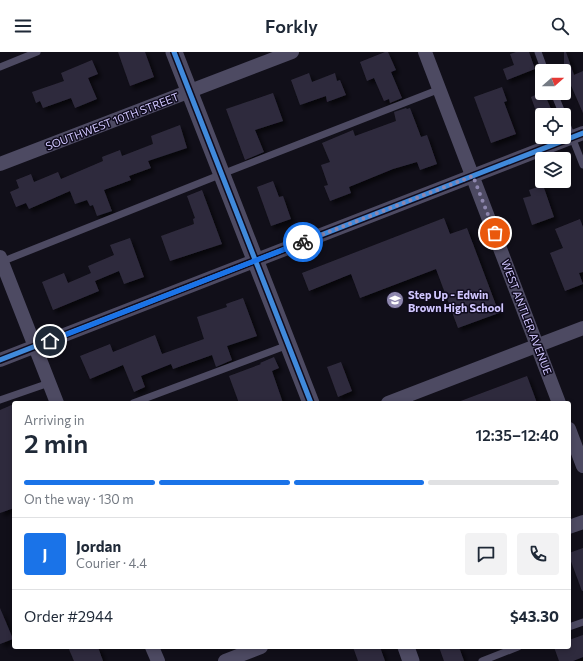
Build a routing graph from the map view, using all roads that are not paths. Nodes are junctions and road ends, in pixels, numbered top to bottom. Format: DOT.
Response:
graph roads {
  1 [pos="37,52"];
  2 [pos="174,52"];
  3 [pos="292,52"];
  4 [pos="426,52"];
  5 [pos="538,52"];
  6 [pos="542,64"];
  7 [pos="0,67"];
  8 [pos="440,89"];
  9 [pos="190,92"];
  10 [pos="571,126"];
  11 [pos="578,135"];
  12 [pos="0,164"];
  13 [pos="583,165"];
  14 [pos="222,174"];
  15 [pos="473,176"];
  16 [pos="1,260"];
  17 [pos="255,261"];
  18 [pos="583,328"];
  19 [pos="288,344"];
  20 [pos="35,346"];
  21 [pos="538,347"];
  22 [pos="0,360"];
  23 [pos="49,383"];
  24 [pos="0,400"];
  25 [pos="56,401"];
  26 [pos="138,401"];
  27 [pos="310,401"];
  28 [pos="393,401"];
  29 [pos="558,401"];
  30 [pos="571,435"];
  31 [pos="583,466"];
  32 [pos="583,522"];
  33 [pos="571,526"];
  34 [pos="583,622"];
  35 [pos="571,626"];
  36 [pos="153,649"];
  37 [pos="256,649"];
  38 [pos="407,649"];
  39 [pos="513,649"];
  40 [pos="158,661"];
  41 [pos="225,661"];
  42 [pos="411,661"];
  43 [pos="482,661"];
  1 -- 7 [label="lane"];
  2 -- 9 [label="street"];
  3 -- 9 [label="street, SOUTHWEST 10TH STREET"];
  4 -- 8 [label="street, WEST ANTLER AVENUE"];
  5 -- 6 [label="lane"];
  8 -- 14 [label="lane"];
  8 -- 15 [label="street, WEST ANTLER AVENUE"];
  9 -- 12 [label="street, SOUTHWEST 10TH STREET"];
  9 -- 14 [label="street"];
  10 -- 11 [label="lane"];
  11 -- 13 [label="lane"];
  11 -- 15 [label="street"];
  14 -- 16 [label="lane"];
  14 -- 17 [label="street"];
  15 -- 17 [label="street"];
  15 -- 21 [label="street, WEST ANTLER AVENUE"];
  16 -- 20 [label="street"];
  17 -- 19 [label="street"];
  17 -- 20 [label="street"];
  18 -- 21 [label="street"];
  19 -- 26 [label="lane"];
  19 -- 27 [label="street"];
  20 -- 22 [label="street"];
  20 -- 23 [label="street"];
  21 -- 28 [label="street"];
  21 -- 29 [label="street, WEST ANTLER AVENUE"];
  23 -- 24 [label="lane"];
  23 -- 25 [label="street"];
  30 -- 31 [label="street"];
  32 -- 33 [label="street"];
  34 -- 35 [label="lane"];
  36 -- 40 [label="street"];
  37 -- 41 [label="street"];
  38 -- 42 [label="street"];
  39 -- 43 [label="lane"];
}
